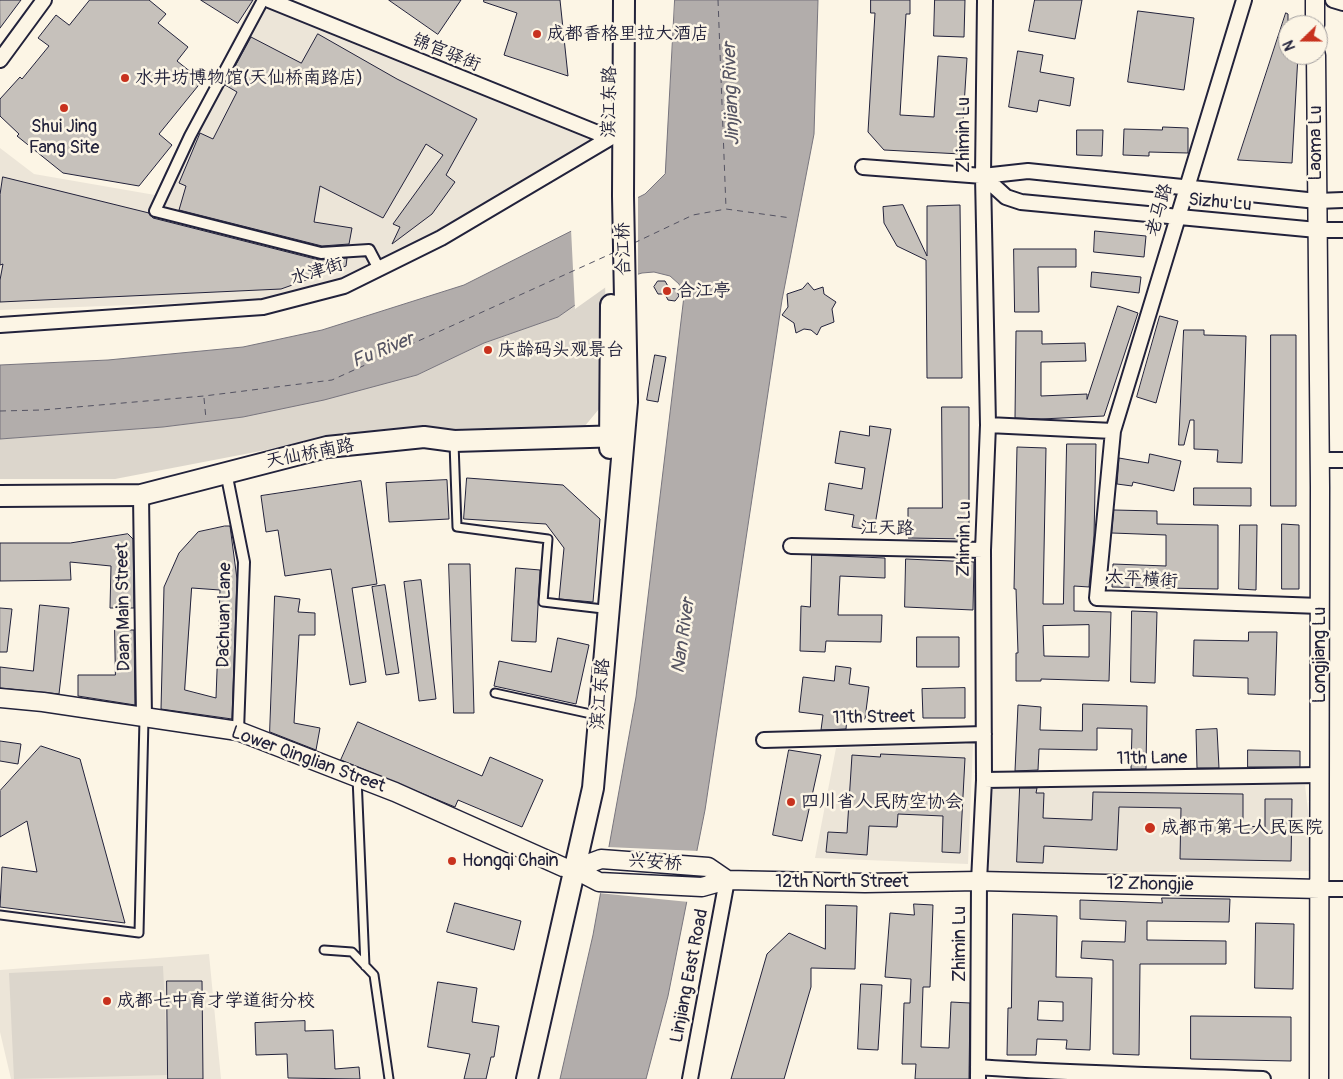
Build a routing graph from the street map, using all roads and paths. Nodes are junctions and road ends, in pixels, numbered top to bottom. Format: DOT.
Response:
graph roads {
  1 [pos="44,0"];
  2 [pos="263,0"];
  3 [pos="269,0"];
  4 [pos="612,0"];
  5 [pos="624,0"];
  6 [pos="985,0"];
  7 [pos="1244,0"];
  8 [pos="1315,0"];
  9 [pos="1333,0"];
  10 [pos="1343,3"];
  11 [pos="1315,15"];
  12 [pos="1,57"];
  13 [pos="1316,65"];
  14 [pos="610,138"];
  15 [pos="863,167"];
  16 [pos="983,176"];
  17 [pos="1187,187"];
  18 [pos="617,200"];
  19 [pos="1343,200"];
  20 [pos="1317,201"];
  21 [pos="1178,218"];
  22 [pos="1317,230"];
  23 [pos="1343,230"];
  24 [pos="379,269"];
  25 [pos="618,306"];
  26 [pos="0,325"];
  27 [pos="988,425"];
  28 [pos="1113,432"];
  29 [pos="617,436"];
  30 [pos="454,441"];
  31 [pos="1320,460"];
  32 [pos="1343,460"];
  33 [pos="226,472"];
  34 [pos="141,495"];
  35 [pos="0,496"];
  36 [pos="791,546"];
  37 [pos="983,550"];
  38 [pos="1320,606"];
  39 [pos="603,609"];
  40 [pos="495,693"];
  41 [pos="0,698"];
  42 [pos="591,714"];
  43 [pos="144,718"];
  44 [pos="238,731"];
  45 [pos="984,734"];
  46 [pos="764,740"];
  47 [pos="1320,775"];
  48 [pos="356,777"];
  49 [pos="984,780"];
  50 [pos="568,868"];
  51 [pos="727,880"];
  52 [pos="980,881"];
  53 [pos="599,882"];
  54 [pos="1320,889"];
  55 [pos="1343,889"];
  56 [pos="0,915"];
  57 [pos="324,950"];
  58 [pos="365,966"];
  59 [pos="978,1073"];
  60 [pos="389,1079"];
  61 [pos="516,1079"];
  62 [pos="527,1079"];
  63 [pos="690,1079"];
  64 [pos="1263,1079"];
  65 [pos="1319,1079"];
  1 -- 12 [label="street"];
  2 -- 24 [label="street"];
  3 -- 14 [label="street, 锦官驿街"];
  4 -- 14 [label="main road, 滨江东路"];
  5 -- 18 [label="main road, 滨江东路"];
  6 -- 16 [label="street, Zhimin Lu"];
  7 -- 17 [label="street, 老马路"];
  8 -- 11 [label="street"];
  9 -- 10 [label="street"];
  13 -- 20 [label="street, Laoma Lu"];
  14 -- 18 [label="main road, 滨江东路"];
  14 -- 24 [label="street, 水津街"];
  15 -- 16 [label="street, Sizhu Lu"];
  16 -- 17 [label="street, Sizhu Lu"];
  16 -- 21 [label="street, Sizhu Lu"];
  16 -- 27 [label="street, Zhimin Lu"];
  17 -- 20 [label="street, Sizhu Lu"];
  17 -- 21 [label="street, 老马路"];
  18 -- 25 [label="main road, 合江桥"];
  19 -- 20 [label="street, Sizhu Lu"];
  20 -- 22 [label="street, Laoma Lu"];
  21 -- 22 [label="street, Sizhu Lu"];
  21 -- 28 [label="street, 老马路"];
  22 -- 23 [label="street, Sizhu Lu"];
  22 -- 31 [label="street, Longjiang Lu"];
  24 -- 26 [label="street, 水津街"];
  25 -- 29 [label="main road, 滨江东路"];
  27 -- 28 [label="street"];
  27 -- 37 [label="street, Zhimin Lu"];
  28 -- 38 [label="street, 太平横街"];
  29 -- 30 [label="main road, 天仙桥南路"];
  29 -- 39 [label="main road, 滨江东路"];
  29 -- 50 [label="main road, 滨江东路"];
  30 -- 33 [label="main road, 天仙桥南路"];
  30 -- 39 [label="lane"];
  31 -- 32 [label="street"];
  31 -- 38 [label="street, Longjiang Lu"];
  33 -- 34 [label="main road, 天仙桥南路"];
  33 -- 44 [label="street, Dachuan Lane"];
  34 -- 35 [label="main road, 天仙桥南路"];
  34 -- 43 [label="street, Daan Main Street"];
  36 -- 37 [label="street, 江天路"];
  37 -- 45 [label="street, Zhimin Lu"];
  38 -- 47 [label="street, Longjiang Lu"];
  39 -- 42 [label="main road, 滨江东路"];
  40 -- 42 [label="lane"];
  41 -- 43 [label="street, Lower Qinglian Street"];
  42 -- 50 [label="main road, 滨江东路"];
  43 -- 44 [label="street, Lower Qinglian Street"];
  43 -- 56 [label="lane"];
  44 -- 48 [label="street, Lower Qinglian Street"];
  45 -- 46 [label="street, 11th Street"];
  45 -- 49 [label="street, Zhimin Lu"];
  47 -- 49 [label="street, 11th Lane"];
  47 -- 54 [label="street, Longjiang Lu"];
  48 -- 50 [label="street, Lower Qinglian Street"];
  48 -- 58 [label="lane"];
  49 -- 52 [label="street, Zhimin Lu"];
  50 -- 51 [label="street, 兴安桥"];
  50 -- 53 [label="street, Lower Qinglian Street"];
  50 -- 61 [label="main road, 滨江东路"];
  50 -- 62 [label="main road, 滨江东路"];
  51 -- 52 [label="street, 12th North Street"];
  51 -- 53 [label="street, 12th North Street"];
  51 -- 63 [label="street, Linjiang East Road"];
  52 -- 54 [label="street, 12 Zhongjie"];
  52 -- 59 [label="street, Zhimin Lu"];
  54 -- 55 [label="street"];
  54 -- 65 [label="street, Longjiang Lu"];
  57 -- 58 [label="lane"];
  58 -- 60 [label="lane"];
  59 -- 64 [label="street"];
}
